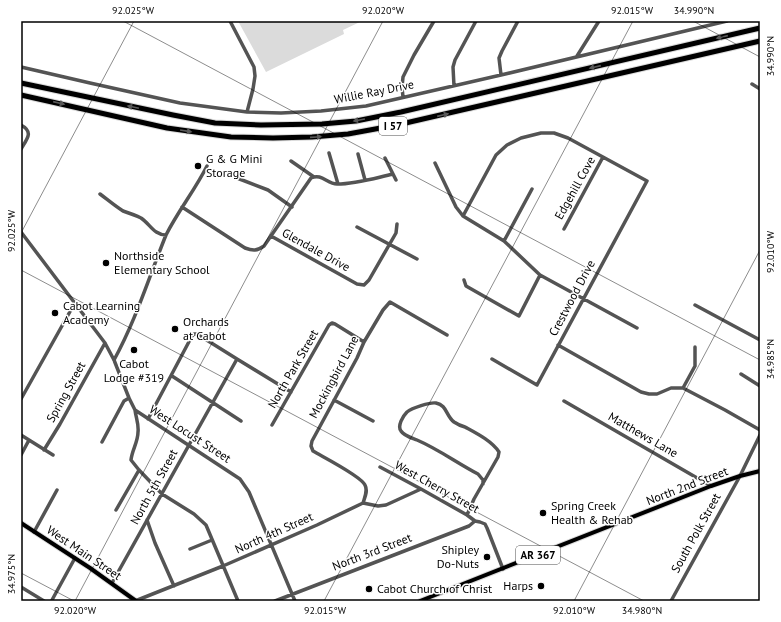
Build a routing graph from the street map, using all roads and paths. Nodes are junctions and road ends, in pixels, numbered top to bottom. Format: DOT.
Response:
graph roads {
  1 [pos="230,21"];
  2 [pos="434,21"];
  3 [pos="476,21"];
  4 [pos="518,21"];
  5 [pos="599,21"];
  6 [pos="705,21"];
  7 [pos="727,21"];
  8 [pos="705,27"];
  9 [pos="760,28"];
  10 [pos="760,41"];
  11 [pos="577,56"];
  12 [pos="21,67"];
  13 [pos="501,75"];
  14 [pos="21,83"];
  15 [pos="752,84"];
  16 [pos="454,86"];
  17 [pos="760,89"];
  18 [pos="21,95"];
  19 [pos="403,97"];
  20 [pos="247,112"];
  21 [pos="21,125"];
  22 [pos="21,149"];
  23 [pos="329,153"];
  24 [pos="358,154"];
  25 [pos="603,157"];
  26 [pos="385,158"];
  27 [pos="291,162"];
  28 [pos="435,163"];
  29 [pos="207,166"];
  30 [pos="393,174"];
  31 [pos="314,177"];
  32 [pos="237,178"];
  33 [pos="365,180"];
  34 [pos="396,180"];
  35 [pos="338,184"];
  36 [pos="532,188"];
  37 [pos="100,194"];
  38 [pos="182,207"];
  39 [pos="292,207"];
  40 [pos="463,216"];
  41 [pos="398,224"];
  42 [pos="357,228"];
  43 [pos="564,230"];
  44 [pos="21,232"];
  45 [pos="166,235"];
  46 [pos="271,236"];
  47 [pos="504,241"];
  48 [pos="389,244"];
  49 [pos="417,259"];
  50 [pos="540,275"];
  51 [pos="464,280"];
  52 [pos="583,299"];
  53 [pos="76,304"];
  54 [pos="695,305"];
  55 [pos="637,328"];
  56 [pos="447,335"];
  57 [pos="760,340"];
  58 [pos="364,342"];
  59 [pos="105,343"];
  60 [pos="558,345"];
  61 [pos="695,347"];
  62 [pos="237,359"];
  63 [pos="492,359"];
  64 [pos="114,360"];
  65 [pos="741,374"];
  66 [pos="172,376"];
  67 [pos="760,386"];
  68 [pos="683,388"];
  69 [pos="291,392"];
  70 [pos="128,398"];
  71 [pos="21,399"];
  72 [pos="334,400"];
  73 [pos="564,401"];
  74 [pos="213,403"];
  75 [pos="135,410"];
  76 [pos="148,419"];
  77 [pos="241,421"];
  78 [pos="373,421"];
  79 [pos="272,425"];
  80 [pos="760,430"];
  81 [pos="21,435"];
  82 [pos="760,435"];
  83 [pos="29,440"];
  84 [pos="102,442"];
  85 [pos="189,446"];
  86 [pos="44,450"];
  87 [pos="21,455"];
  88 [pos="53,455"];
  89 [pos="380,467"];
  90 [pos="139,470"];
  91 [pos="760,471"];
  92 [pos="490,472"];
  93 [pos="478,474"];
  94 [pos="740,476"];
  95 [pos="482,484"];
  96 [pos="711,486"];
  97 [pos="421,489"];
  98 [pos="57,490"];
  99 [pos="162,494"];
  100 [pos="363,503"];
  101 [pos="116,510"];
  102 [pos="467,515"];
  103 [pos="147,520"];
  104 [pos="475,521"];
  105 [pos="21,524"];
  106 [pos="34,532"];
  107 [pos="212,540"];
  108 [pos="271,545"];
  109 [pos="190,549"];
  110 [pos="75,558"];
  111 [pos="223,566"];
  112 [pos="503,569"];
  113 [pos="112,583"];
  114 [pos="21,586"];
  115 [pos="174,586"];
  116 [pos="292,594"];
  117 [pos="52,600"];
  118 [pos="44,601"];
  119 [pos="136,601"];
  120 [pos="238,601"];
  121 [pos="275,601"];
  122 [pos="295,601"];
  123 [pos="420,601"];
  124 [pos="671,601"];
  1 -- 20 [label="street"];
  2 -- 19 [label="street"];
  3 -- 16 [label="street"];
  4 -- 13 [label="street"];
  5 -- 11 [label="street"];
  6 -- 8 [label="street"];
  7 -- 8 [label="street, Willie Ray Drive"];
  8 -- 11 [label="street, Willie Ray Drive"];
  9 -- 14 [label="highway, I 57, one-way"];
  18 -- 10 [label="highway, I 57, one-way"];
  11 -- 13 [label="street, Willie Ray Drive"];
  12 -- 20 [label="street, Willie Ray Drive"];
  13 -- 16 [label="street, Willie Ray Drive"];
  15 -- 17 [label="street"];
  16 -- 19 [label="street, Willie Ray Drive"];
  19 -- 20 [label="street, Willie Ray Drive"];
  21 -- 22 [label="street"];
  23 -- 35 [label="street"];
  24 -- 33 [label="street"];
  25 -- 40 [label="street"];
  25 -- 43 [label="street, Edgehill Cove"];
  25 -- 52 [label="street, Crestwood Drive"];
  26 -- 30 [label="street"];
  27 -- 31 [label="street"];
  28 -- 40 [label="street"];
  29 -- 38 [label="street"];
  30 -- 33 [label="street"];
  30 -- 34 [label="street"];
  31 -- 35 [label="street"];
  31 -- 39 [label="street"];
  32 -- 39 [label="street"];
  33 -- 35 [label="street"];
  36 -- 47 [label="street"];
  37 -- 45 [label="street"];
  38 -- 45 [label="street"];
  38 -- 46 [label="street, Glendale Drive"];
  39 -- 46 [label="street"];
  40 -- 47 [label="street"];
  41 -- 48 [label="street, Glendale Drive"];
  42 -- 48 [label="street"];
  44 -- 53 [label="street, West Locust Street"];
  45 -- 64 [label="street"];
  46 -- 48 [label="street, Glendale Drive"];
  47 -- 50 [label="street"];
  48 -- 49 [label="street"];
  50 -- 51 [label="street"];
  50 -- 52 [label="street"];
  52 -- 55 [label="street"];
  52 -- 60 [label="street, Crestwood Drive"];
  53 -- 59 [label="street, West Locust Street"];
  53 -- 71 [label="street"];
  54 -- 57 [label="street"];
  56 -- 58 [label="street, Mockingbird Lane"];
  58 -- 69 [label="street, North Park Street"];
  58 -- 72 [label="street, Mockingbird Lane"];
  59 -- 64 [label="street, West Locust Street"];
  59 -- 86 [label="street, Spring Street"];
  60 -- 63 [label="street"];
  60 -- 68 [label="street, Crestwood Drive"];
  61 -- 68 [label="street"];
  62 -- 66 [label="street"];
  62 -- 69 [label="street"];
  62 -- 74 [label="street, North 5th Street"];
  64 -- 70 [label="street, West Locust Street"];
  65 -- 67 [label="street"];
  66 -- 74 [label="street"];
  66 -- 76 [label="street"];
  68 -- 80 [label="street"];
  69 -- 79 [label="street, North Park Street"];
  70 -- 75 [label="street, West Locust Street"];
  70 -- 84 [label="street"];
  72 -- 78 [label="street"];
  72 -- 100 [label="street, Mockingbird Lane"];
  73 -- 96 [label="street, Matthews Lane"];
  74 -- 77 [label="street"];
  74 -- 85 [label="street, North 5th Street"];
  75 -- 76 [label="street, West Locust Street"];
  75 -- 90 [label="street"];
  76 -- 85 [label="street, West Locust Street"];
  81 -- 83 [label="street"];
  82 -- 94 [label="street, South Polk Street"];
  83 -- 86 [label="street"];
  83 -- 87 [label="street"];
  85 -- 99 [label="street, North 5th Street"];
  85 -- 108 [label="street, West Locust Street"];
  86 -- 88 [label="street"];
  89 -- 97 [label="street, West Cherry Street"];
  90 -- 99 [label="street"];
  90 -- 101 [label="street"];
  91 -- 94 [label="main road, North 2nd Street / AR 367"];
  92 -- 93 [label="street"];
  92 -- 93 [label="street"];
  92 -- 95 [label="street"];
  93 -- 95 [label="street"];
  94 -- 96 [label="main road, North 2nd Street / AR 367"];
  94 -- 124 [label="street, South Polk Street"];
  95 -- 102 [label="street"];
  96 -- 112 [label="main road, North 2nd Street / AR 367"];
  97 -- 100 [label="street"];
  97 -- 102 [label="street, West Cherry Street"];
  98 -- 106 [label="street"];
  99 -- 103 [label="street, North 5th Street"];
  99 -- 107 [label="street"];
  100 -- 108 [label="street, North 4th Street"];
  102 -- 104 [label="street, West Cherry Street"];
  103 -- 113 [label="street, North 5th Street"];
  103 -- 115 [label="street"];
  104 -- 112 [label="street, West Cherry Street"];
  104 -- 116 [label="street, North 3rd Street"];
  105 -- 106 [label="main road, West Main Street"];
  106 -- 110 [label="main road, West Main Street"];
  107 -- 109 [label="street"];
  107 -- 111 [label="street"];
  108 -- 111 [label="street, North 4th Street"];
  108 -- 116 [label="street, West Locust Street"];
  110 -- 113 [label="main road, West Main Street"];
  110 -- 117 [label="street"];
  111 -- 115 [label="street, North 4th Street"];
  111 -- 120 [label="street"];
  112 -- 123 [label="main road, North 2nd Street / AR 367"];
  113 -- 119 [label="main road, West Main Street"];
  114 -- 118 [label="street"];
  115 -- 119 [label="street, North 4th Street"];
  116 -- 121 [label="street, North 3rd Street"];
  116 -- 122 [label="street, West Locust Street"];
}
